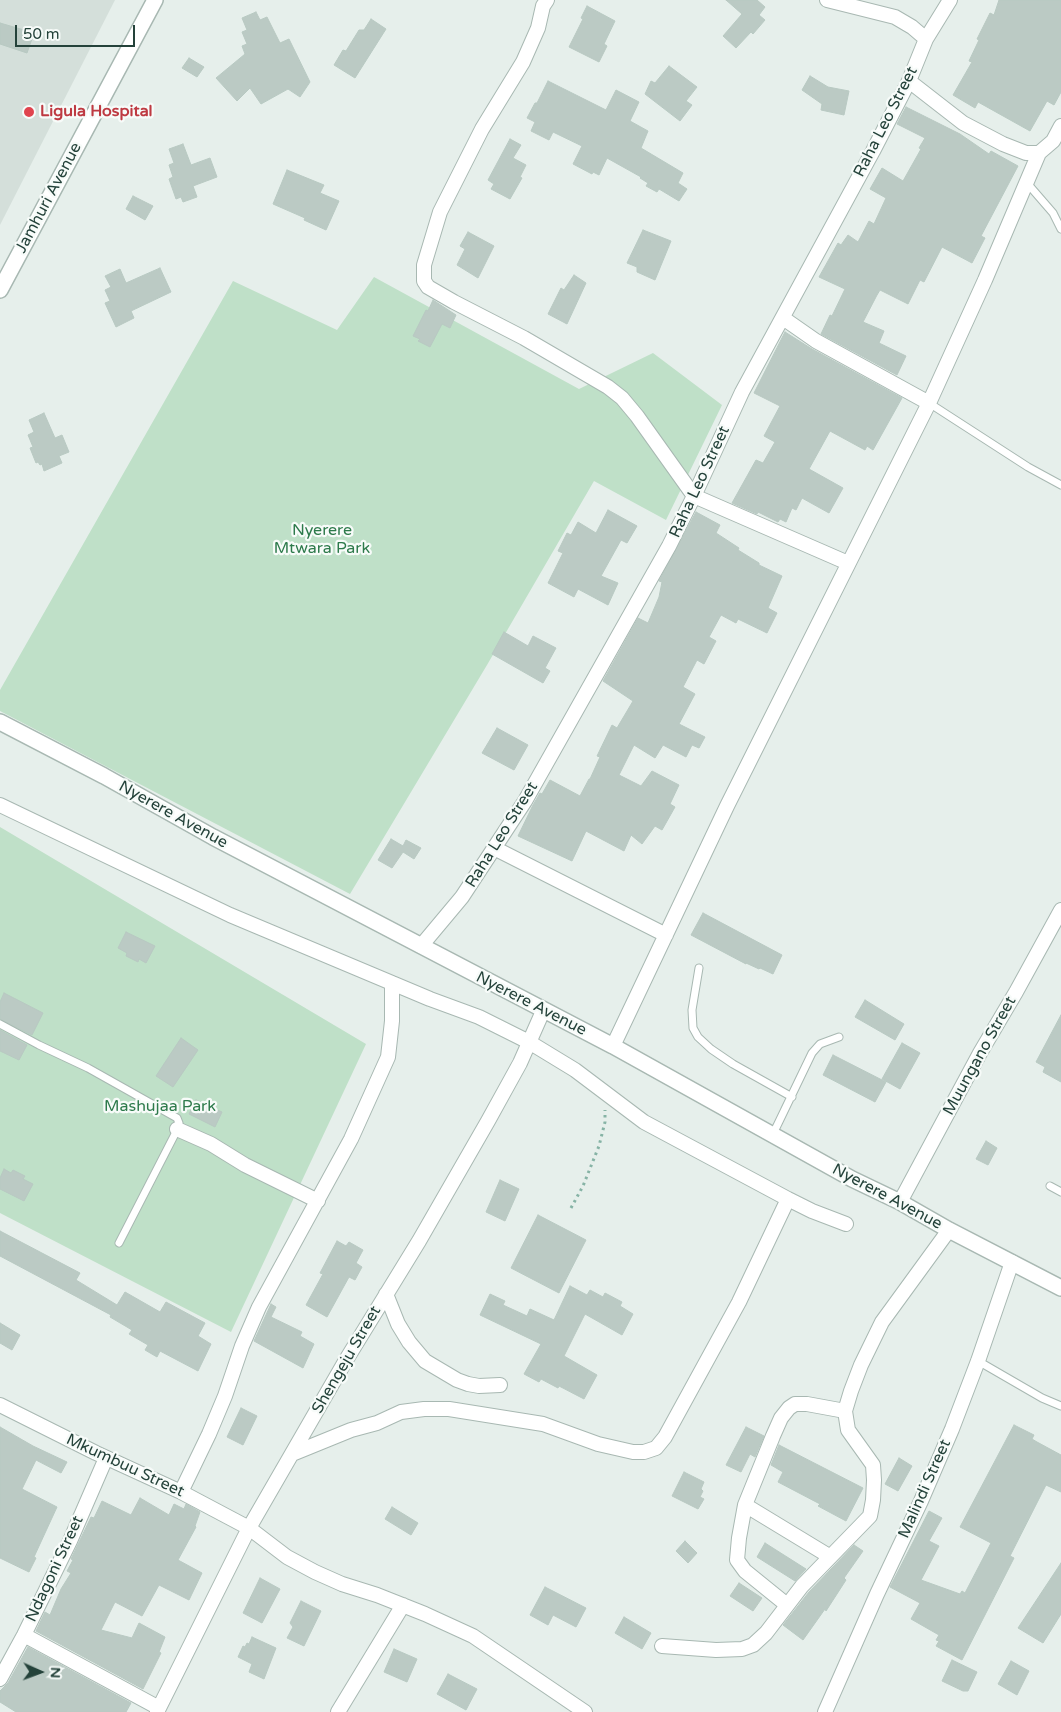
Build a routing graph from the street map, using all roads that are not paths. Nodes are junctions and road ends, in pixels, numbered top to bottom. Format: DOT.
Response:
graph roads {
  1 [pos="155,0"];
  2 [pos="827,0"];
  3 [pos="950,0"];
  4 [pos="543,2"];
  5 [pos="926,39"];
  6 [pos="909,81"];
  7 [pos="1061,126"];
  8 [pos="1039,153"];
  9 [pos="1026,182"];
  10 [pos="1061,230"];
  11 [pos="0,290"];
  12 [pos="783,318"];
  13 [pos="929,403"];
  14 [pos="1061,485"];
  15 [pos="694,496"];
  16 [pos="848,563"];
  17 [pos="0,722"];
  18 [pos="0,805"];
  19 [pos="494,848"];
  20 [pos="1061,910"];
  21 [pos="666,935"];
  22 [pos="421,946"];
  23 [pos="699,968"];
  24 [pos="392,983"];
  25 [pos="543,1010"];
  26 [pos="0,1024"];
  27 [pos="839,1038"];
  28 [pos="530,1042"];
  29 [pos="613,1046"];
  30 [pos="792,1097"];
  31 [pos="177,1129"];
  32 [pos="773,1134"];
  33 [pos="1050,1186"];
  34 [pos="1061,1192"];
  35 [pos="788,1199"];
  36 [pos="318,1202"];
  37 [pos="900,1202"];
  38 [pos="846,1224"];
  39 [pos="949,1230"];
  40 [pos="119,1243"];
  41 [pos="1012,1262"];
  42 [pos="1061,1288"];
  43 [pos="386,1294"];
  44 [pos="978,1361"];
  45 [pos="500,1385"];
  46 [pos="0,1405"];
  47 [pos="1061,1406"];
  48 [pos="845,1411"];
  49 [pos="292,1454"];
  50 [pos="106,1458"];
  51 [pos="181,1492"];
  52 [pos="745,1505"];
  53 [pos="249,1528"];
  54 [pos="829,1556"];
  55 [pos="403,1605"];
  56 [pos="787,1605"];
  57 [pos="24,1635"];
  58 [pos="662,1646"];
  59 [pos="0,1679"];
  60 [pos="158,1710"];
  61 [pos="577,1710"];
  62 [pos="338,1712"];
  63 [pos="825,1712"];
  1 -- 11 [label="street, Jamhuri Avenue"];
  2 -- 5 [label="street"];
  3 -- 5 [label="street, Raha Leo Street"];
  4 -- 15 [label="street"];
  5 -- 6 [label="street, Raha Leo Street"];
  6 -- 8 [label="street"];
  6 -- 12 [label="street, Raha Leo Street"];
  7 -- 8 [label="street"];
  8 -- 9 [label="street"];
  9 -- 10 [label="lane"];
  9 -- 13 [label="street"];
  12 -- 13 [label="street"];
  12 -- 15 [label="street, Raha Leo Street"];
  13 -- 14 [label="lane"];
  13 -- 16 [label="street"];
  15 -- 16 [label="street"];
  15 -- 19 [label="street, Raha Leo Street"];
  16 -- 21 [label="street"];
  17 -- 22 [label="street, Nyerere Avenue"];
  18 -- 24 [label="street"];
  19 -- 21 [label="street"];
  19 -- 22 [label="street, Raha Leo Street"];
  20 -- 37 [label="street, Muungano Street"];
  21 -- 29 [label="street"];
  22 -- 25 [label="street, Nyerere Avenue"];
  23 -- 30 [label="lane"];
  24 -- 28 [label="street"];
  24 -- 36 [label="street"];
  25 -- 28 [label="street, Shengeju Street"];
  25 -- 29 [label="street, Nyerere Avenue"];
  26 -- 31 [label="lane"];
  27 -- 30 [label="lane"];
  28 -- 35 [label="street"];
  28 -- 43 [label="street, Shengeju Street"];
  29 -- 32 [label="street, Nyerere Avenue"];
  30 -- 32 [label="lane"];
  31 -- 36 [label="street"];
  31 -- 40 [label="lane"];
  32 -- 37 [label="street, Nyerere Avenue"];
  33 -- 34 [label="lane"];
  35 -- 38 [label="street"];
  35 -- 49 [label="street"];
  36 -- 51 [label="street"];
  37 -- 39 [label="street, Nyerere Avenue"];
  39 -- 41 [label="street, Nyerere Avenue"];
  39 -- 48 [label="street"];
  41 -- 42 [label="street, Nyerere Avenue"];
  41 -- 44 [label="street, Malindi Street"];
  43 -- 45 [label="street"];
  43 -- 49 [label="street, Shengeju Street"];
  44 -- 47 [label="lane"];
  44 -- 63 [label="street, Malindi Street"];
  46 -- 50 [label="street, Mkumbuu Street"];
  48 -- 52 [label="street"];
  48 -- 54 [label="street"];
  49 -- 53 [label="street, Shengeju Street"];
  50 -- 51 [label="street, Mkumbuu Street"];
  50 -- 57 [label="street, Ndagoni Street"];
  51 -- 53 [label="street, Mkumbuu Street"];
  52 -- 54 [label="street"];
  52 -- 56 [label="street"];
  53 -- 55 [label="street, Mkumbuu Street"];
  53 -- 60 [label="street, Shengeju Street"];
  54 -- 56 [label="street"];
  55 -- 61 [label="street, Mkumbuu Street"];
  55 -- 62 [label="street"];
  56 -- 58 [label="street"];
  57 -- 59 [label="street, Ndagoni Street"];
  57 -- 60 [label="street"];
}
